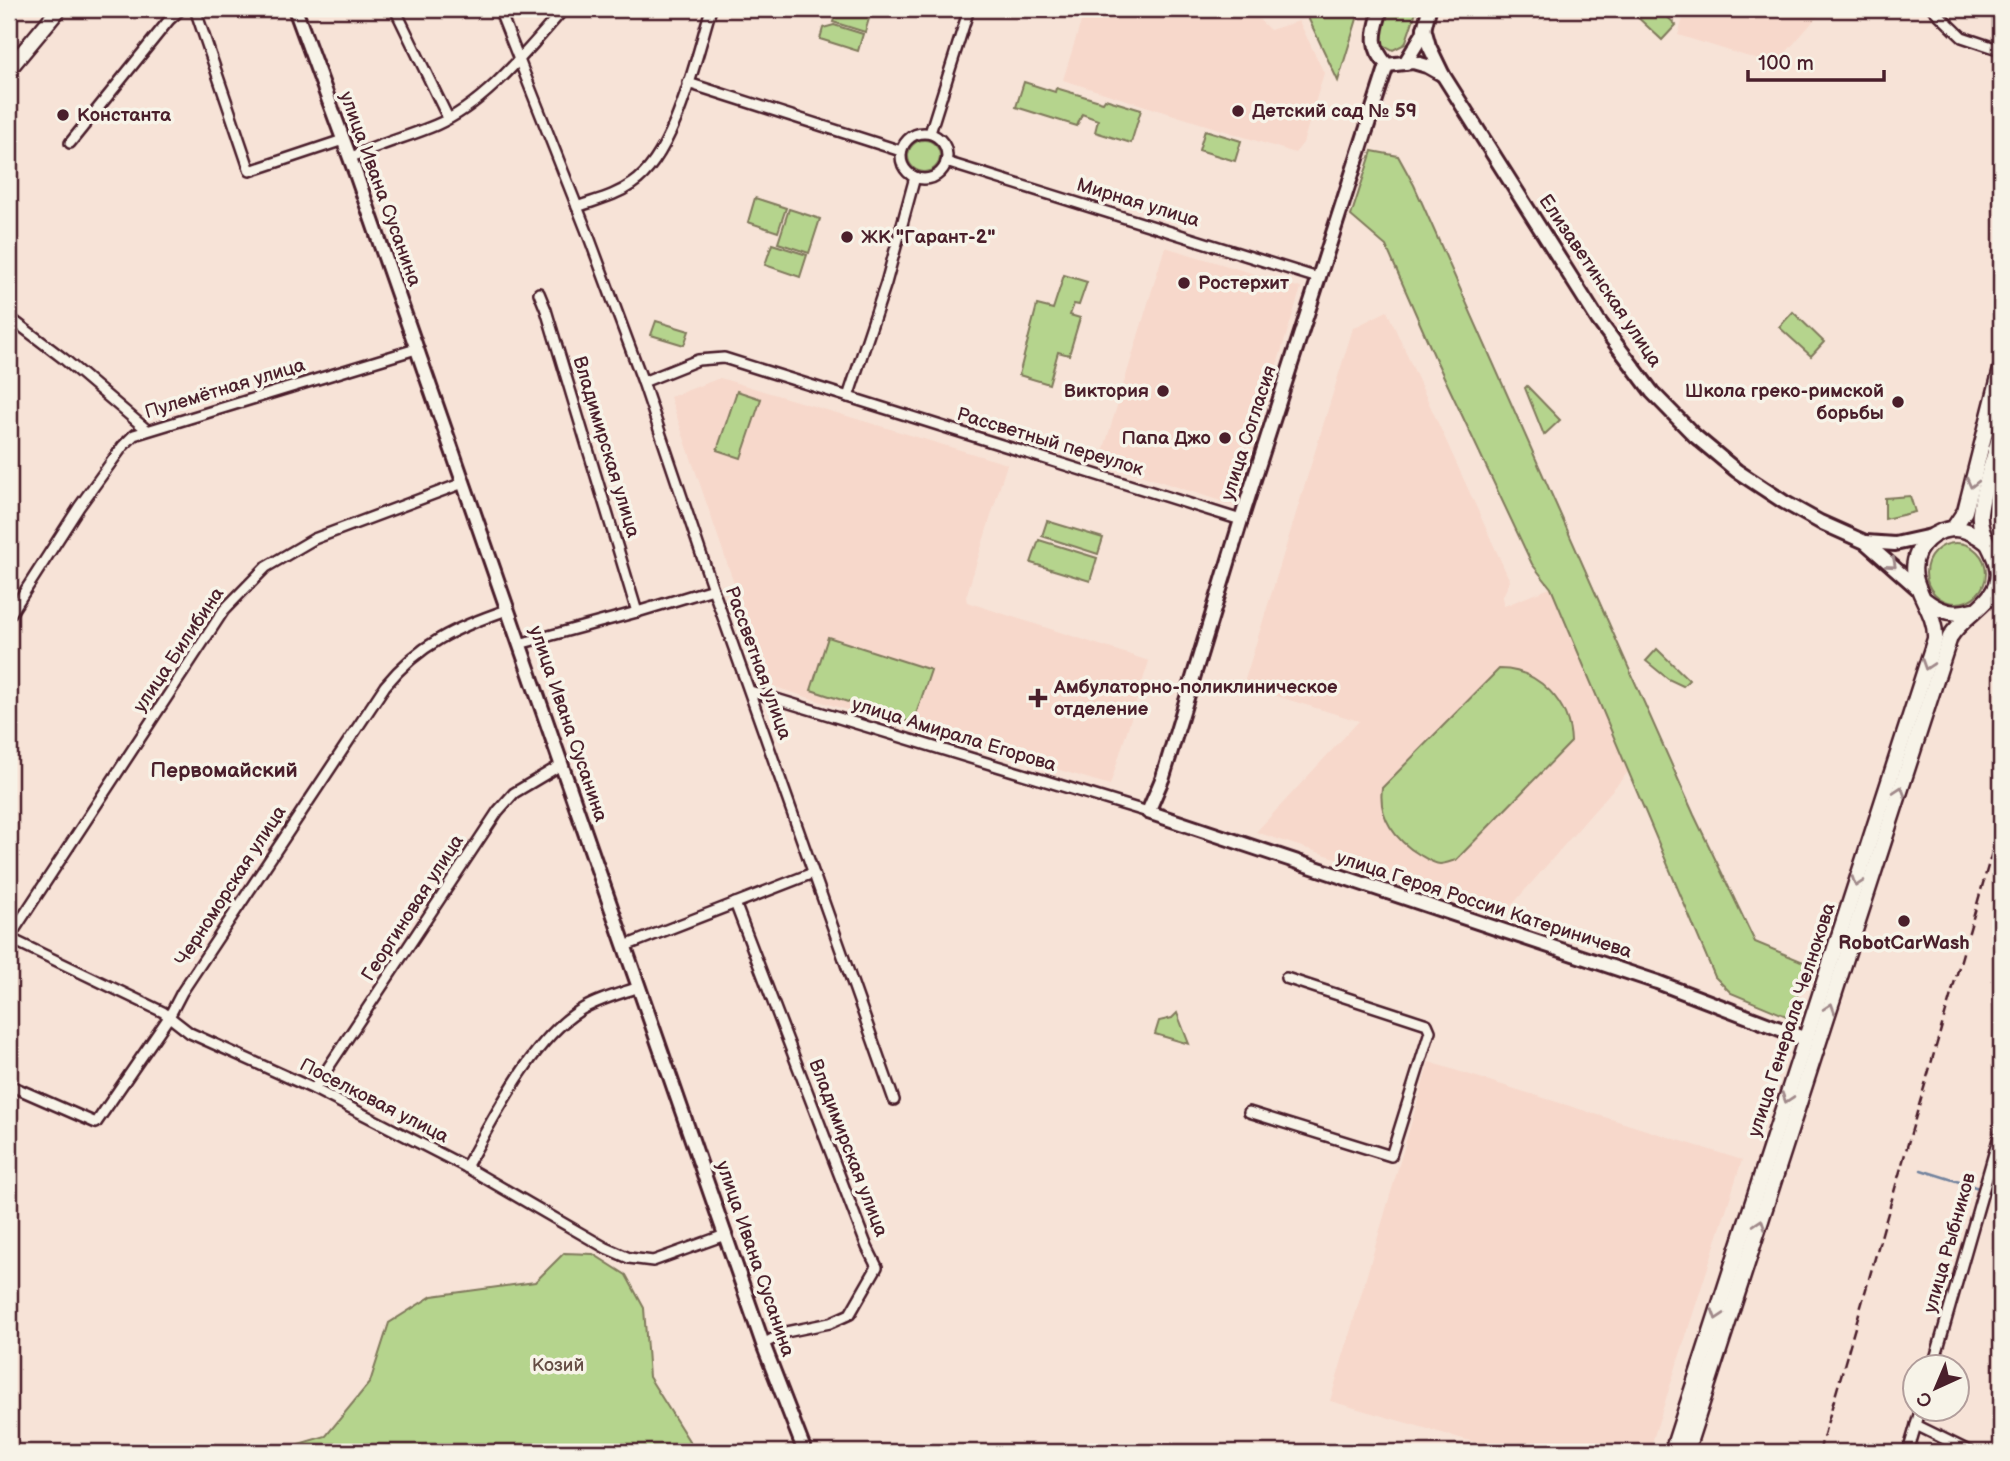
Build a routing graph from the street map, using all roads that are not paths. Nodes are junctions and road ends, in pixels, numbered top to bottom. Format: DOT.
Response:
graph roads {
  1 [pos="59,9"];
  2 [pos="181,9"];
  3 [pos="195,9"];
  4 [pos="295,9"];
  5 [pos="395,9"];
  6 [pos="499,9"];
  7 [pos="564,9"];
  8 [pos="711,9"];
  9 [pos="969,9"];
  10 [pos="1381,9"];
  11 [pos="1429,9"];
  12 [pos="1933,9"];
  13 [pos="1424,28"];
  14 [pos="2001,50"];
  15 [pos="519,60"];
  16 [pos="11,62"];
  17 [pos="1405,63"];
  18 [pos="1387,65"];
  19 [pos="1443,75"];
  20 [pos="688,83"];
  21 [pos="448,118"];
  22 [pos="930,133"];
  23 [pos="343,140"];
  24 [pos="70,143"];
  25 [pos="901,151"];
  26 [pos="350,158"];
  27 [pos="946,162"];
  28 [pos="915,177"];
  29 [pos="577,207"];
  30 [pos="1318,278"];
  31 [pos="539,293"];
  32 [pos="9,317"];
  33 [pos="416,349"];
  34 [pos="2001,369"];
  35 [pos="643,382"];
  36 [pos="848,397"];
  37 [pos="147,429"];
  38 [pos="2001,430"];
  39 [pos="463,483"];
  40 [pos="1241,520"];
  41 [pos="1953,529"];
  42 [pos="1931,536"];
  43 [pos="1865,542"];
  44 [pos="1987,542"];
  45 [pos="1916,587"];
  46 [pos="713,589"];
  47 [pos="1925,600"];
  48 [pos="1975,609"];
  49 [pos="507,610"];
  50 [pos="637,612"];
  51 [pos="9,616"];
  52 [pos="519,644"];
  53 [pos="750,691"];
  54 [pos="561,765"];
  55 [pos="1148,812"];
  56 [pos="813,873"];
  57 [pos="735,903"];
  58 [pos="9,938"];
  59 [pos="625,946"];
  60 [pos="1286,978"];
  61 [pos="639,987"];
  62 [pos="169,1017"];
  63 [pos="1806,1039"];
  64 [pos="9,1085"];
  65 [pos="314,1090"];
  66 [pos="894,1100"];
  67 [pos="1249,1112"];
  68 [pos="2001,1129"];
  69 [pos="466,1167"];
  70 [pos="725,1235"];
  71 [pos="763,1345"];
  72 [pos="1937,1352"];
  73 [pos="1917,1422"];
  74 [pos="1916,1425"];
  75 [pos="805,1452"];
  76 [pos="1672,1452"];
  77 [pos="1686,1452"];
  78 [pos="1908,1452"];
  79 [pos="1971,1452"];
  1 -- 16 [label="main road"];
  2 -- 24 [label="street"];
  3 -- 23 [label="street"];
  4 -- 23 [label="street, улица Ивана Сусанина"];
  5 -- 21 [label="street"];
  6 -- 15 [label="street"];
  7 -- 15 [label="street"];
  8 -- 20 [label="street"];
  9 -- 22 [label="street"];
  10 -- 18 [label="street"];
  11 -- 13 [label="street"];
  12 -- 14 [label="street"];
  13 -- 17 [label="street"];
  13 -- 19 [label="street, Елизаветинская улица"];
  15 -- 21 [label="street"];
  15 -- 29 [label="street, Рассветная улица"];
  17 -- 18 [label="street"];
  17 -- 19 [label="street"];
  18 -- 30 [label="street, улица Согласия"];
  19 -- 43 [label="street, Елизаветинская улица"];
  20 -- 25 [label="street"];
  20 -- 29 [label="street"];
  21 -- 26 [label="street"];
  22 -- 25 [label="street"];
  22 -- 27 [label="street"];
  23 -- 26 [label="street, улица Ивана Сусанина"];
  25 -- 28 [label="street"];
  26 -- 33 [label="street, улица Ивана Сусанина"];
  27 -- 28 [label="street"];
  27 -- 30 [label="street, Мирная улица"];
  28 -- 36 [label="street"];
  29 -- 35 [label="street, Рассветная улица"];
  30 -- 40 [label="street, улица Согласия"];
  31 -- 50 [label="street, Владимирская улица"];
  32 -- 37 [label="street"];
  33 -- 37 [label="street, Пулемётная улица"];
  33 -- 39 [label="street, улица Ивана Сусанина"];
  34 -- 41 [label="main road, one-way"];
  35 -- 36 [label="street, Рассветный переулок"];
  35 -- 46 [label="street, Рассветная улица"];
  36 -- 40 [label="street, Рассветный переулок"];
  37 -- 51 [label="street, Пулемётная улица"];
  38 -- 44 [label="main road, улица Генерала Челнокова"];
  39 -- 49 [label="street, улица Ивана Сусанина"];
  39 -- 58 [label="street, улица Билибина"];
  40 -- 55 [label="street, улица Согласия"];
  41 -- 42 [label="main road"];
  41 -- 44 [label="main road"];
  42 -- 43 [label="street, Елизаветинская улица"];
  42 -- 45 [label="main road"];
  43 -- 45 [label="street, Елизаветинская улица, one-way"];
  44 -- 48 [label="main road, улица Генерала Челнокова"];
  45 -- 47 [label="main road, улица Генерала Челнокова"];
  46 -- 50 [label="street"];
  46 -- 53 [label="street, Рассветная улица"];
  47 -- 48 [label="main road"];
  47 -- 63 [label="main road, улица Генерала Челнокова, one-way"];
  77 -- 48 [label="main road, улица Генерала Челнокова, one-way"];
  49 -- 52 [label="street, улица Ивана Сусанина"];
  49 -- 62 [label="street, Черноморская улица"];
  50 -- 52 [label="street"];
  52 -- 54 [label="street, улица Ивана Сусанина"];
  53 -- 55 [label="street, улица Амирала Егорова"];
  53 -- 56 [label="street, Рассветная улица"];
  54 -- 59 [label="street, улица Ивана Сусанина"];
  54 -- 65 [label="street, Георгиновая улица"];
  55 -- 63 [label="street, улица Героя России Катериничева"];
  56 -- 57 [label="street"];
  56 -- 66 [label="street, Рассветная улица"];
  57 -- 59 [label="street"];
  57 -- 71 [label="street, Владимирская улица"];
  58 -- 62 [label="street, Поселковая улица"];
  59 -- 61 [label="street, улица Ивана Сусанина"];
  60 -- 67 [label="street"];
  61 -- 69 [label="street"];
  61 -- 70 [label="street, улица Ивана Сусанина"];
  62 -- 64 [label="street, Черноморская улица"];
  62 -- 65 [label="street, Поселковая улица"];
  63 -- 76 [label="main road, улица Генерала Челнокова, one-way"];
  65 -- 69 [label="street, Поселковая улица"];
  68 -- 72 [label="street, улица Рыбников"];
  69 -- 70 [label="street, Поселковая улица"];
  70 -- 71 [label="street, улица Ивана Сусанина"];
  71 -- 75 [label="street, улица Ивана Сусанина"];
  73 -- 74 [label="street"];
  74 -- 78 [label="street"];
  74 -- 79 [label="street"];
}
